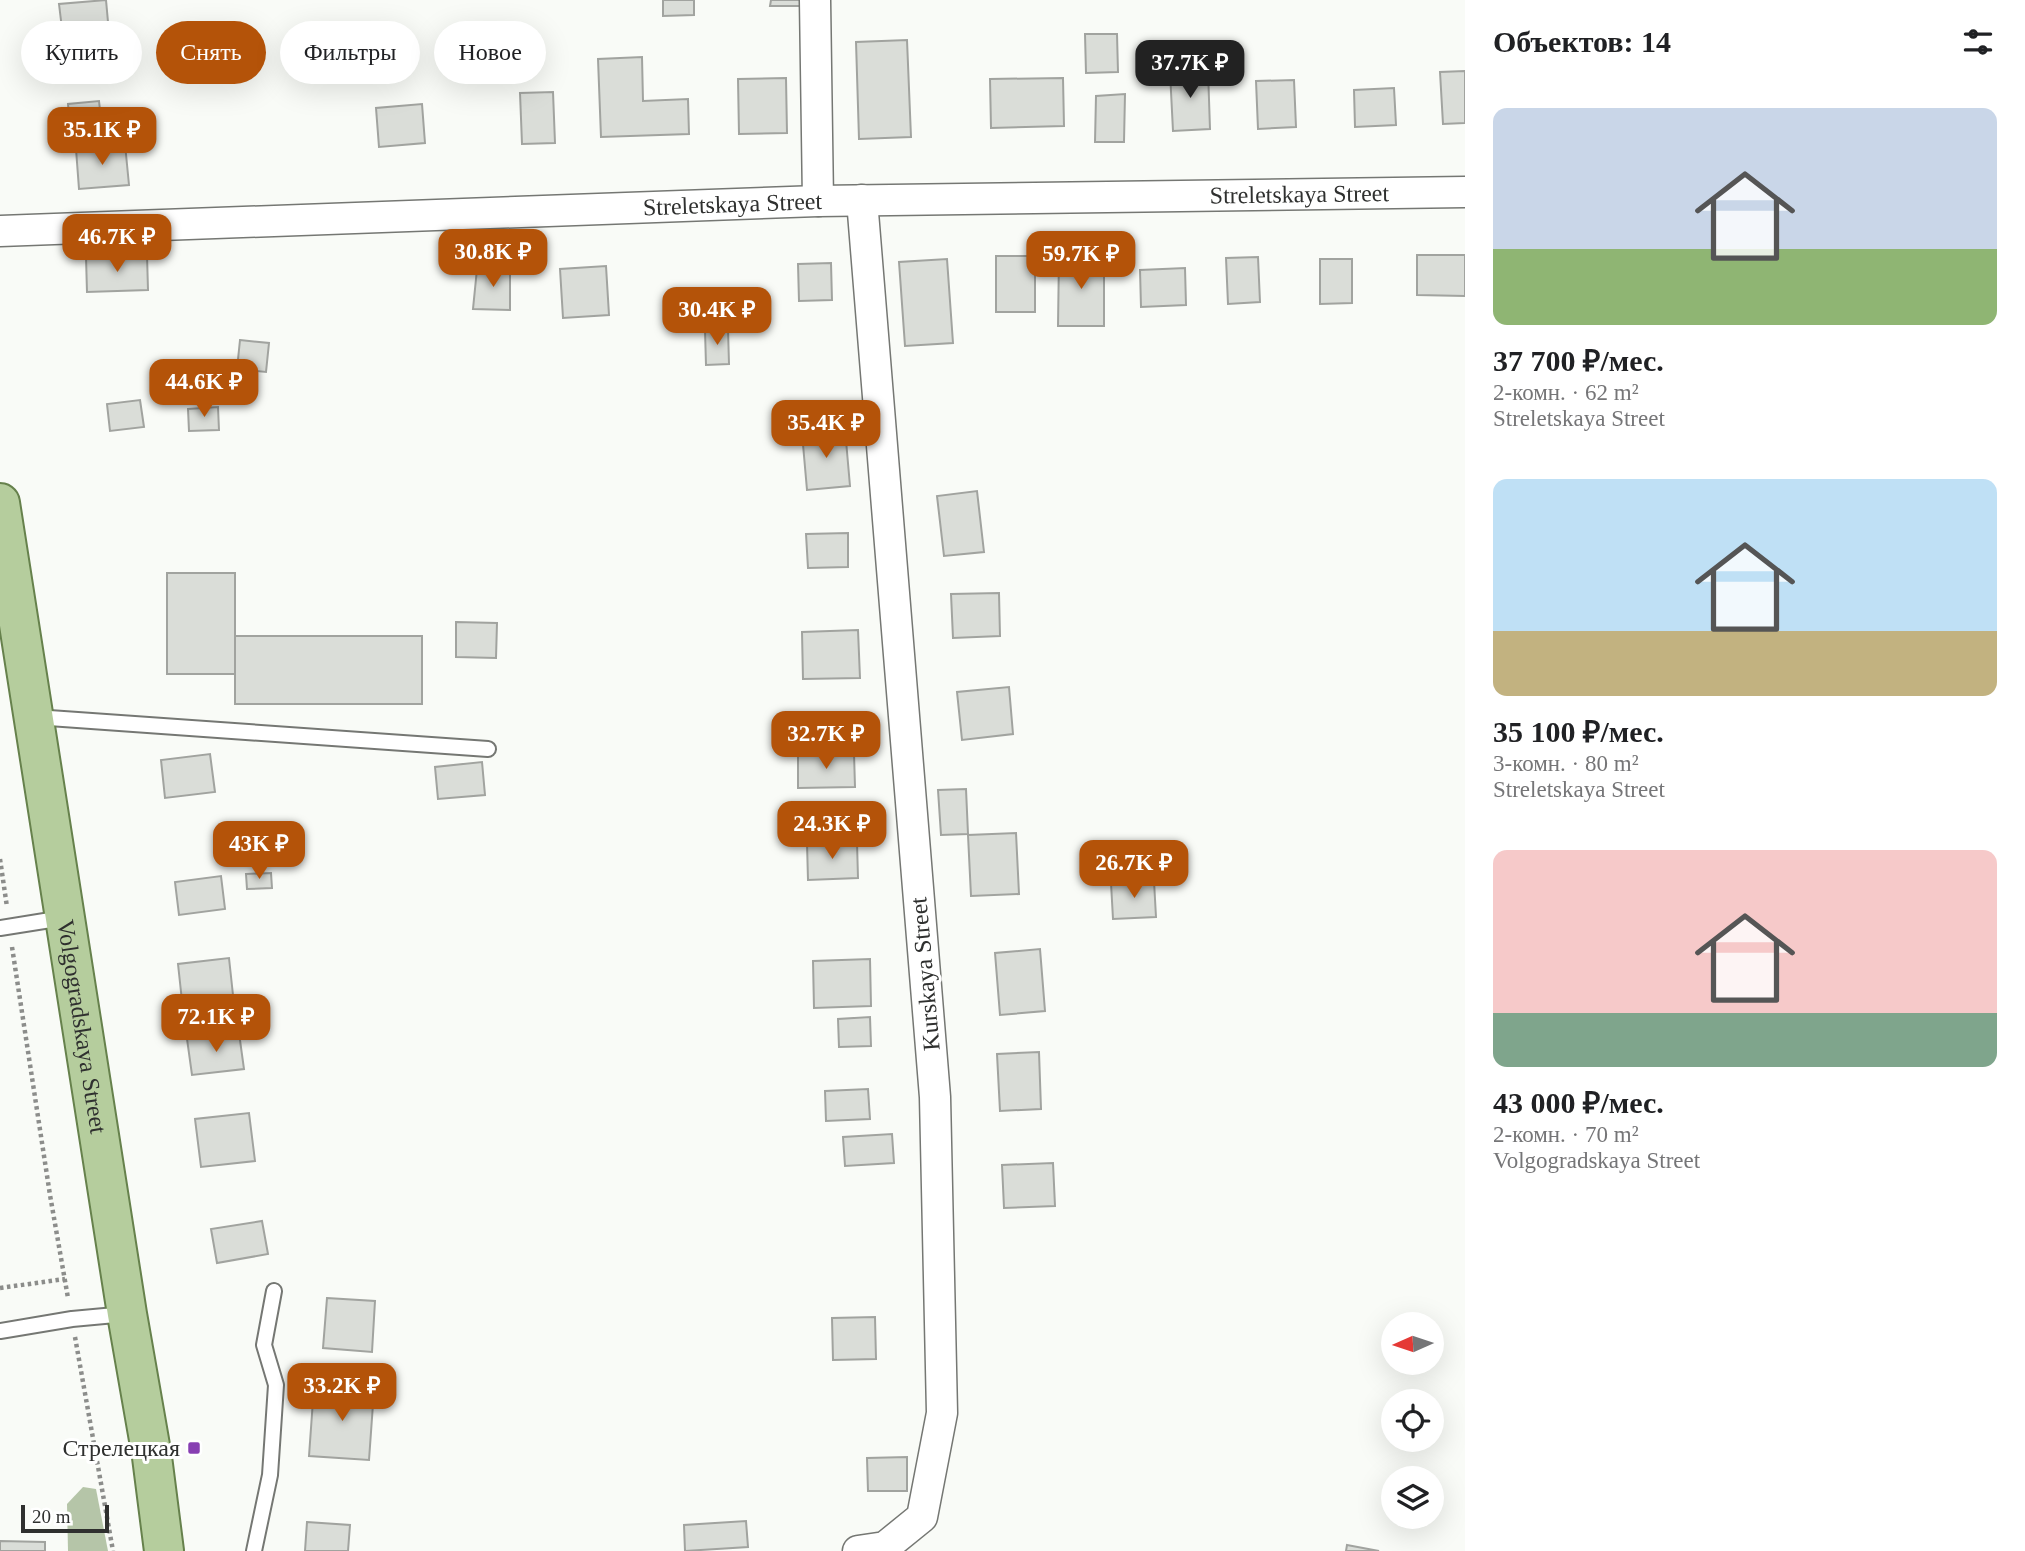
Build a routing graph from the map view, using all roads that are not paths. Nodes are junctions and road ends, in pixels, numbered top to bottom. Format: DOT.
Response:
graph roads {
  1 [pos="815,0"];
  2 [pos="1465,192"];
  3 [pos="862,200"];
  4 [pos="818,201"];
  5 [pos="0,231"];
  6 [pos="0,503"];
  7 [pos="34,717"];
  8 [pos="488,749"];
  9 [pos="64,918"];
  10 [pos="5,928"];
  11 [pos="274,1291"];
  12 [pos="127,1314"];
  13 [pos="0,1331"];
  14 [pos="164,1551"];
  15 [pos="254,1551"];
  16 [pos="859,1551"];
  1 -- 4 [label="street"];
  2 -- 3 [label="street, Streletskaya Street"];
  3 -- 4 [label="street, Streletskaya Street"];
  3 -- 16 [label="street, Kurskaya Street"];
  4 -- 5 [label="street, Streletskaya Street"];
  6 -- 7 [label="main road, Volgogradskaya Street"];
  7 -- 8 [label="lane"];
  7 -- 9 [label="main road, Volgogradskaya Street"];
  9 -- 10 [label="lane"];
  9 -- 12 [label="main road, Volgogradskaya Street"];
  11 -- 15 [label="lane"];
  12 -- 13 [label="lane"];
  12 -- 14 [label="main road, Volgogradskaya Street"];
}
